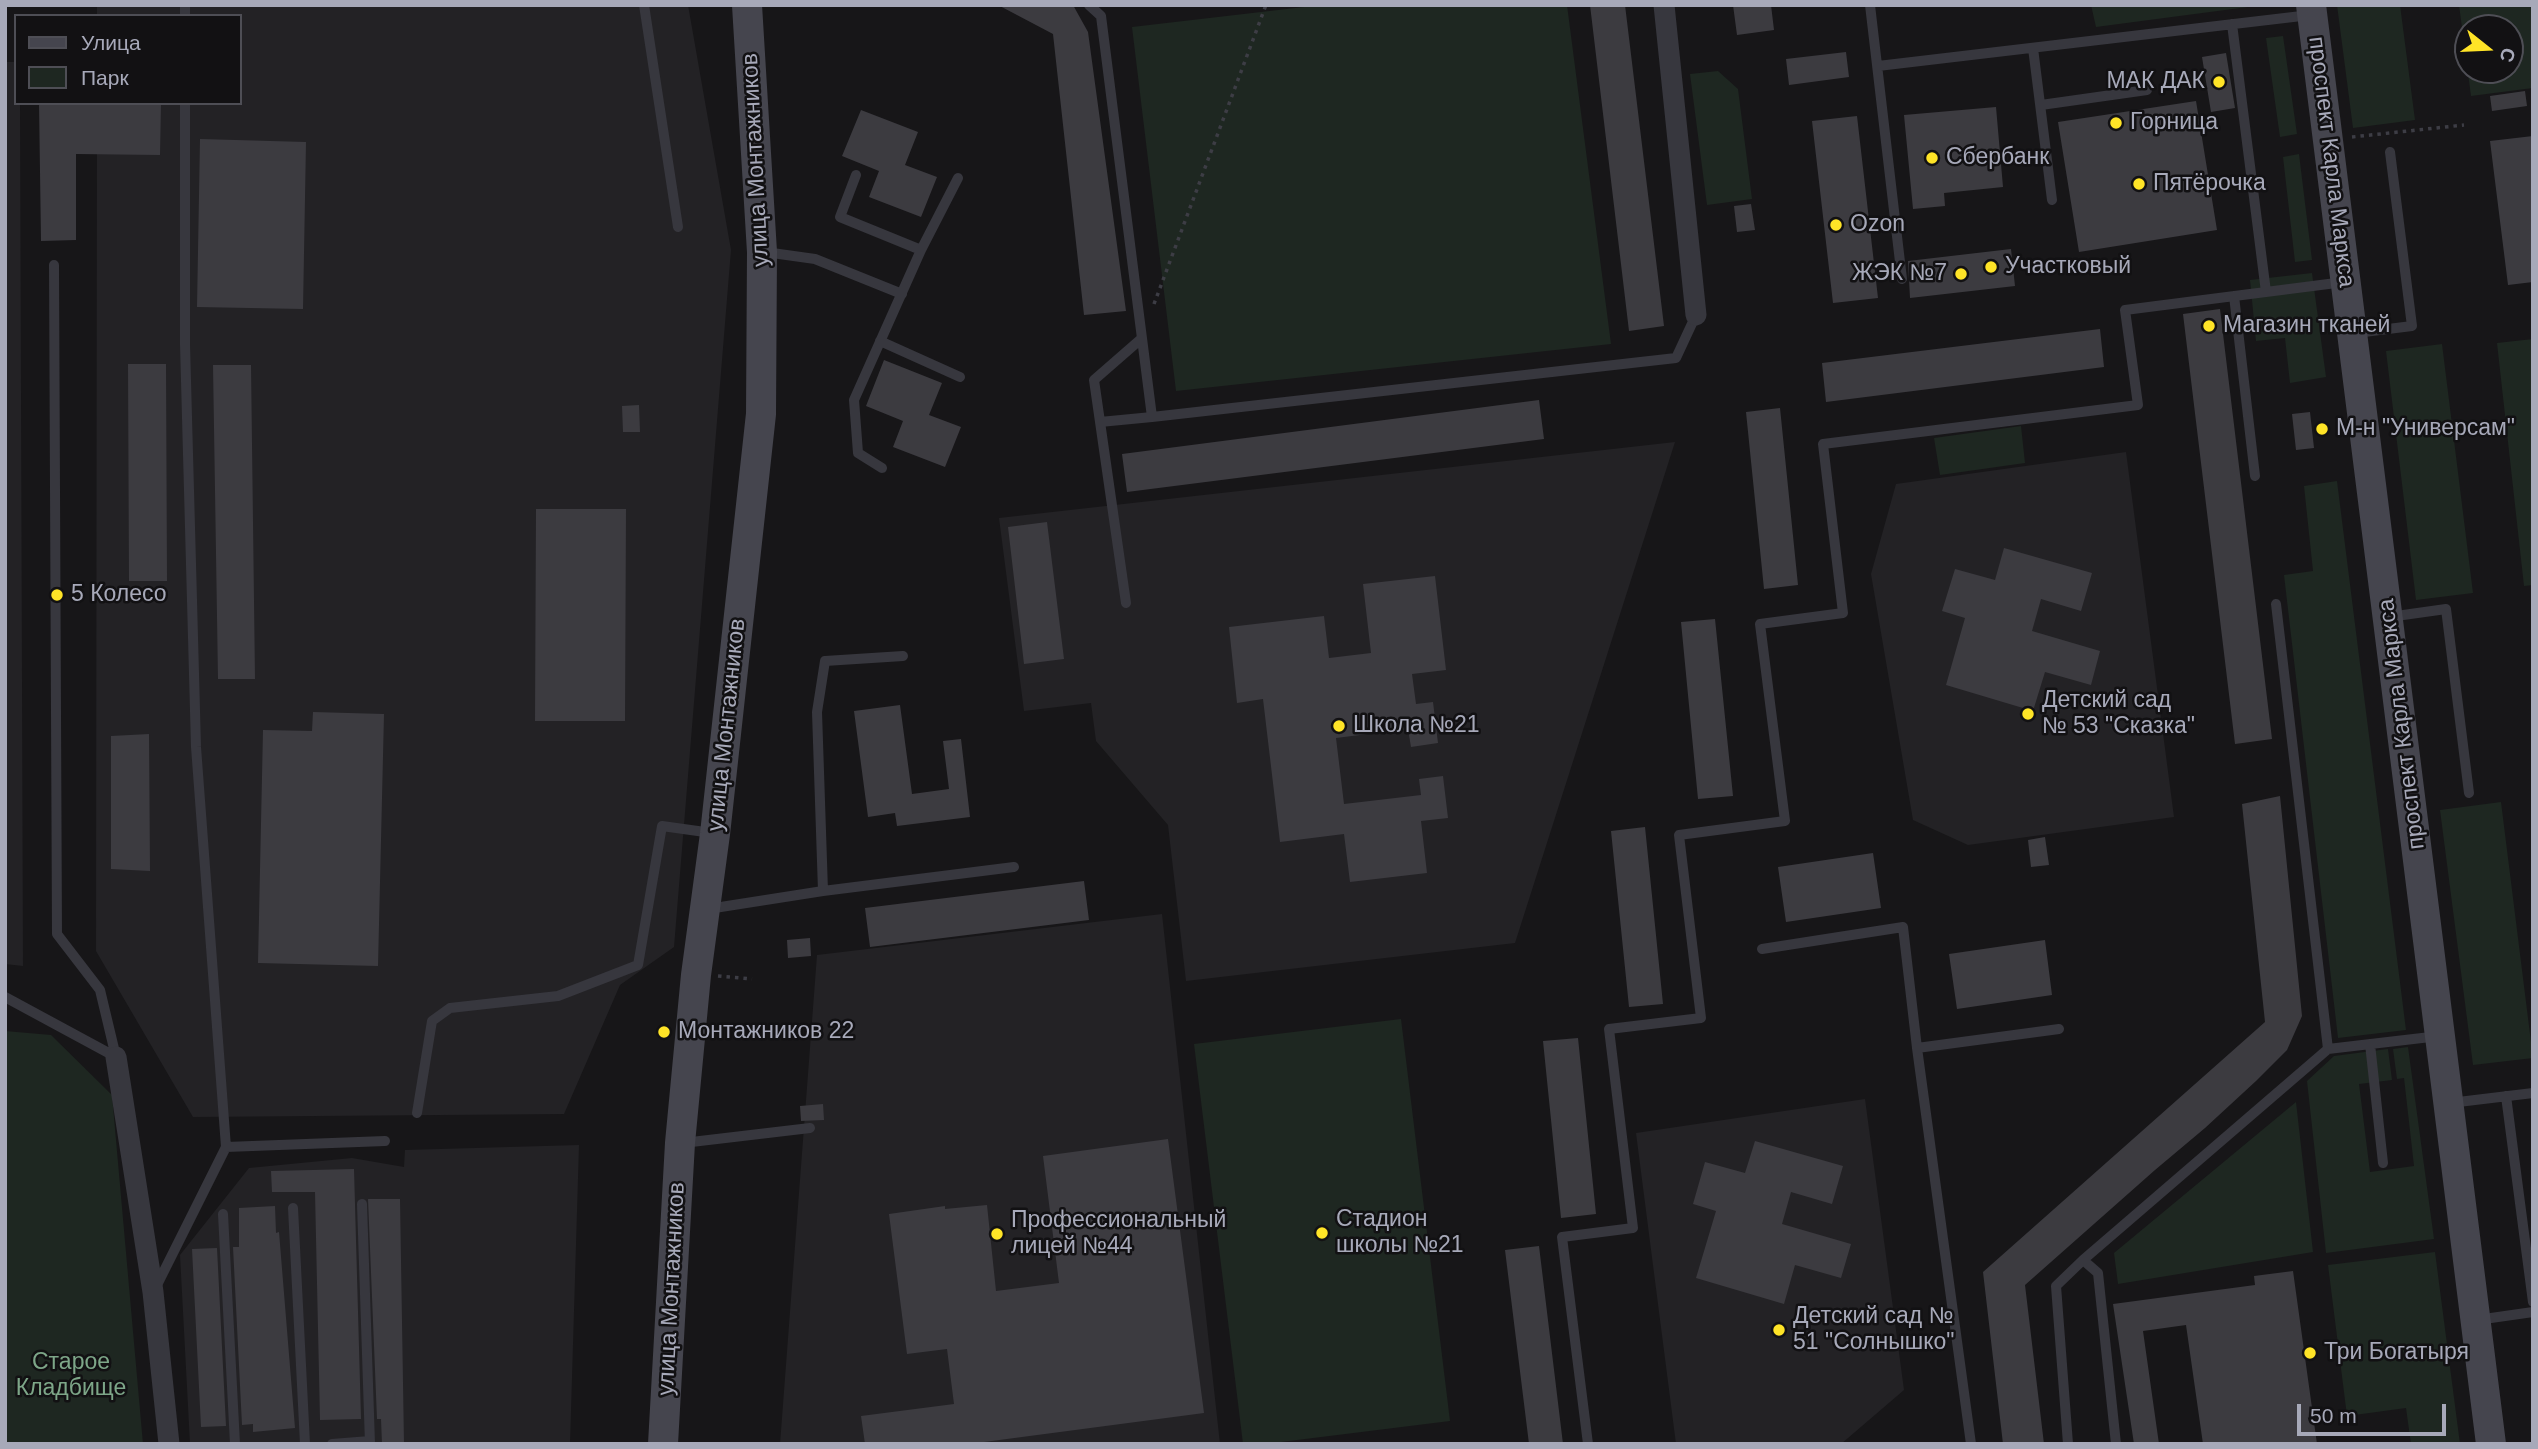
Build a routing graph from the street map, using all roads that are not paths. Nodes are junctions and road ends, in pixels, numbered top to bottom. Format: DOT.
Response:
graph roads {
  1 [pos="644,5"];
  2 [pos="747,5"];
  3 [pos="1089,5"];
  4 [pos="1664,5"];
  5 [pos="1870,5"];
  6 [pos="2312,10"];
  7 [pos="2232,24"];
  8 [pos="2033,48"];
  9 [pos="1878,65"];
  10 [pos="2147,90"];
  11 [pos="185,105"];
  12 [pos="2040,106"];
  13 [pos="2390,152"];
  14 [pos="856,175"];
  15 [pos="958,178"];
  16 [pos="2052,200"];
  17 [pos="678,226"];
  18 [pos="921,250"];
  19 [pos="762,252"];
  20 [pos="54,265"];
  21 [pos="1902,279"];
  22 [pos="2346,282"];
  23 [pos="2266,292"];
  24 [pos="902,294"];
  25 [pos="2234,296"];
  26 [pos="1696,315"];
  27 [pos="2353,334"];
  28 [pos="1141,339"];
  29 [pos="880,341"];
  30 [pos="960,377"];
  31 [pos="1152,416"];
  32 [pos="1100,422"];
  33 [pos="882,468"];
  34 [pos="2255,476"];
  35 [pos="1126,603"];
  36 [pos="2276,604"];
  37 [pos="2389,617"];
  38 [pos="903,656"];
  39 [pos="2469,793"];
  40 [pos="715,834"];
  41 [pos="1014,867"];
  42 [pos="823,891"];
  43 [pos="705,909"];
  44 [pos="1762,949"];
  45 [pos="5,997"];
  46 [pos="2059,1029"];
  47 [pos="2439,1036"];
  48 [pos="2370,1044"];
  49 [pos="1917,1048"];
  50 [pos="2328,1049"];
  51 [pos="116,1057"];
  52 [pos="2533,1093"];
  53 [pos="2506,1096"];
  54 [pos="2448,1103"];
  55 [pos="416,1113"];
  56 [pos="810,1128"];
  57 [pos="385,1141"];
  58 [pos="680,1143"];
  59 [pos="226,1147"];
  60 [pos="2383,1163"];
  61 [pos="362,1204"];
  62 [pos="293,1208"];
  63 [pos="223,1214"];
  64 [pos="2083,1260"];
  65 [pos="153,1292"];
  66 [pos="2533,1302"];
  67 [pos="2533,1312"];
  68 [pos="2476,1320"];
  69 [pos="370,1443"];
  70 [pos="169,1444"];
  71 [pos="235,1444"];
  72 [pos="305,1444"];
  73 [pos="332,1444"];
  74 [pos="663,1444"];
  75 [pos="1588,1444"];
  76 [pos="1971,1444"];
  77 [pos="2068,1444"];
  78 [pos="2116,1444"];
  79 [pos="2491,1444"];
  1 -- 17 [label="lane"];
  2 -- 19 [label="street, улица Монтажников"];
  3 -- 28 [label="lane"];
  4 -- 26 [label="street"];
  5 -- 9 [label="lane"];
  6 -- 7 [label="lane"];
  6 -- 22 [label="street, проспект Карла Маркса"];
  7 -- 8 [label="lane"];
  7 -- 23 [label="lane"];
  8 -- 9 [label="lane"];
  8 -- 12 [label="lane"];
  9 -- 21 [label="lane"];
  10 -- 12 [label="lane"];
  11 -- 59 [label="lane"];
  12 -- 16 [label="lane"];
  13 -- 27 [label="lane"];
  14 -- 18 [label="lane"];
  15 -- 18 [label="lane"];
  18 -- 24 [label="lane"];
  19 -- 24 [label="lane"];
  19 -- 40 [label="street, улица Монтажников"];
  20 -- 51 [label="lane"];
  22 -- 23 [label="lane"];
  22 -- 27 [label="street, проспект Карла Маркса"];
  23 -- 25 [label="lane"];
  24 -- 29 [label="lane"];
  25 -- 34 [label="lane"];
  25 -- 75 [label="lane"];
  26 -- 31 [label="lane"];
  27 -- 37 [label="street, проспект Карла Маркса"];
  28 -- 31 [label="lane"];
  28 -- 32 [label="lane"];
  29 -- 30 [label="lane"];
  29 -- 33 [label="lane"];
  31 -- 32 [label="lane"];
  32 -- 35 [label="lane"];
  36 -- 50 [label="lane"];
  37 -- 39 [label="lane"];
  37 -- 47 [label="street, проспект Карла Маркса"];
  38 -- 42 [label="lane"];
  40 -- 43 [label="street, улица Монтажников"];
  40 -- 55 [label="lane"];
  41 -- 42 [label="lane"];
  42 -- 43 [label="lane"];
  43 -- 58 [label="street, улица Монтажников"];
  44 -- 49 [label="lane"];
  45 -- 51 [label="lane"];
  46 -- 49 [label="lane"];
  47 -- 48 [label="lane"];
  47 -- 54 [label="street, проспект Карла Маркса"];
  48 -- 50 [label="lane"];
  48 -- 60 [label="lane"];
  49 -- 76 [label="lane"];
  50 -- 64 [label="lane"];
  51 -- 65 [label="street"];
  52 -- 53 [label="lane"];
  53 -- 54 [label="lane"];
  53 -- 66 [label="lane"];
  54 -- 68 [label="street, проспект Карла Маркса"];
  56 -- 58 [label="lane"];
  57 -- 59 [label="lane"];
  58 -- 74 [label="street, улица Монтажников"];
  59 -- 65 [label="lane"];
  61 -- 69 [label="lane"];
  62 -- 72 [label="lane"];
  63 -- 71 [label="lane"];
  64 -- 77 [label="lane"];
  64 -- 78 [label="lane"];
  65 -- 70 [label="street"];
  67 -- 68 [label="lane"];
  68 -- 79 [label="street, проспект Карла Маркса"];
  69 -- 73 [label="lane"];
}
